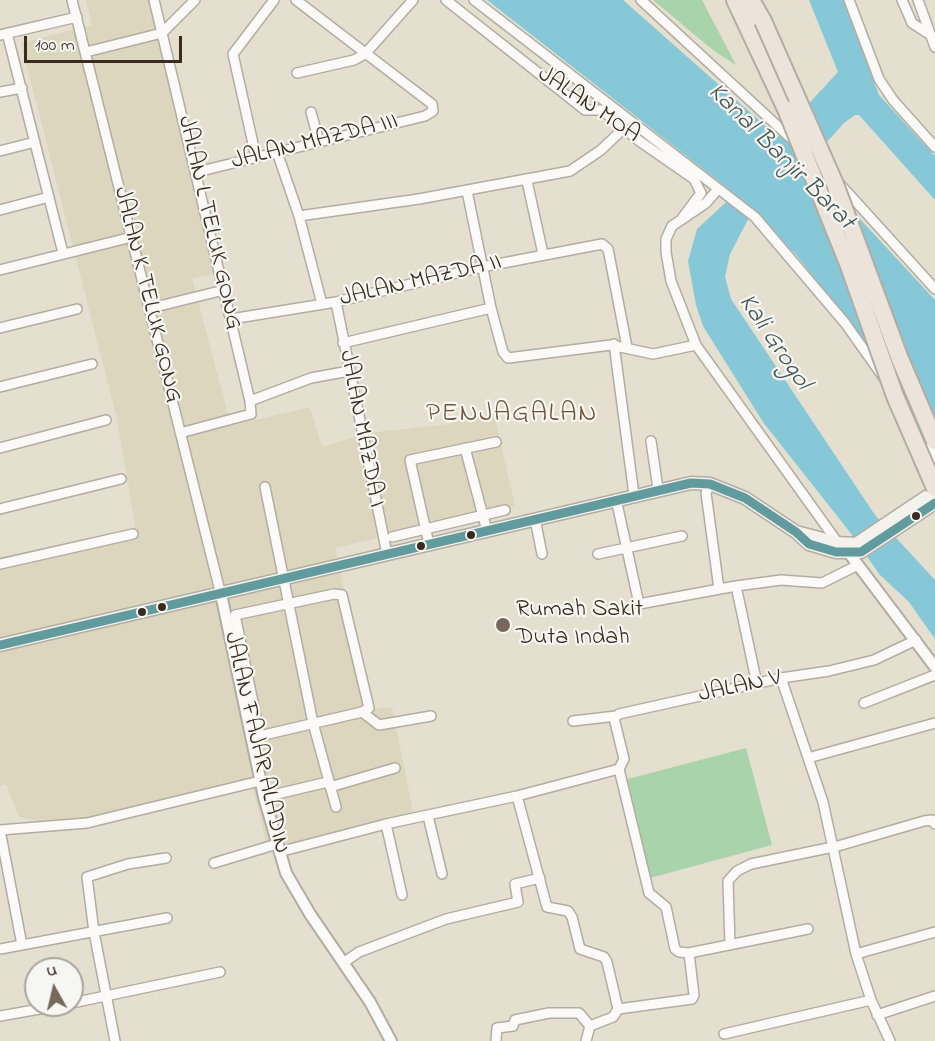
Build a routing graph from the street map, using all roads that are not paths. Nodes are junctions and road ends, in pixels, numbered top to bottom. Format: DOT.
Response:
graph roads {
  1 [pos="72,0"];
  2 [pos="154,0"];
  3 [pos="195,0"];
  4 [pos="274,0"];
  5 [pos="296,0"];
  6 [pos="413,0"];
  7 [pos="446,0"];
  8 [pos="474,0"];
  9 [pos="641,0"];
  10 [pos="735,0"];
  11 [pos="752,0"];
  12 [pos="849,0"];
  13 [pos="902,0"];
  14 [pos="918,0"];
  15 [pos="77,17"];
  16 [pos="931,18"];
  17 [pos="912,23"];
  18 [pos="162,33"];
  19 [pos="4,34"];
  20 [pos="929,34"];
  21 [pos="935,47"];
  22 [pos="86,52"];
  23 [pos="365,54"];
  24 [pos="297,73"];
  25 [pos="22,88"];
  26 [pos="0,92"];
  27 [pos="311,112"];
  28 [pos="624,128"];
  29 [pos="35,141"];
  30 [pos="319,142"];
  31 [pos="935,147"];
  32 [pos="0,151"];
  33 [pos="277,152"];
  34 [pos="256,157"];
  35 [pos="196,172"];
  36 [pos="527,181"];
  37 [pos="721,190"];
  38 [pos="467,191"];
  39 [pos="49,197"];
  40 [pos="0,210"];
  41 [pos="299,216"];
  42 [pos="682,219"];
  43 [pos="132,237"];
  44 [pos="63,253"];
  45 [pos="543,254"];
  46 [pos="482,267"];
  47 [pos="0,270"];
  48 [pos="935,289"];
  49 [pos="224,290"];
  50 [pos="336,303"];
  51 [pos="322,304"];
  52 [pos="151,308"];
  53 [pos="491,308"];
  54 [pos="77,309"];
  55 [pos="231,319"];
  56 [pos="0,328"];
  57 [pos="343,343"];
  58 [pos="614,344"];
  59 [pos="696,345"];
  60 [pos="627,347"];
  61 [pos="92,364"];
  62 [pos="349,371"];
  63 [pos="0,387"];
  64 [pos="250,401"];
  65 [pos="908,414"];
  66 [pos="106,420"];
  67 [pos="180,433"];
  68 [pos="651,441"];
  69 [pos="935,441"];
  70 [pos="496,442"];
  71 [pos="0,448"];
  72 [pos="465,448"];
  73 [pos="935,459"];
  74 [pos="935,476"];
  75 [pos="121,479"];
  76 [pos="710,484"];
  77 [pos="265,487"];
  78 [pos="658,489"];
  79 [pos="935,490"];
  80 [pos="634,495"];
  81 [pos="616,499"];
  82 [pos="935,503"];
  83 [pos="0,509"];
  84 [pos="505,510"];
  85 [pos="482,515"];
  86 [pos="535,519"];
  87 [pos="426,528"];
  88 [pos="890,528"];
  89 [pos="487,531"];
  90 [pos="796,532"];
  91 [pos="134,534"];
  92 [pos="682,536"];
  93 [pos="392,537"];
  94 [pos="837,542"];
  95 [pos="429,544"];
  96 [pos="627,548"];
  97 [pos="855,550"];
  98 [pos="387,554"];
  99 [pos="542,554"];
  100 [pos="598,554"];
  101 [pos="0,564"];
  102 [pos="858,565"];
  103 [pos="284,578"];
  104 [pos="736,586"];
  105 [pos="719,588"];
  106 [pos="221,593"];
  107 [pos="289,604"];
  108 [pos="916,640"];
  109 [pos="0,645"];
  110 [pos="935,667"];
  111 [pos="935,675"];
  112 [pos="781,678"];
  113 [pos="757,684"];
  114 [pos="864,703"];
  115 [pos="362,712"];
  116 [pos="431,716"];
  117 [pos="616,716"];
  118 [pos="573,722"];
  119 [pos="313,723"];
  120 [pos="935,723"];
  121 [pos="255,737"];
  122 [pos="808,758"];
  123 [pos="395,768"];
  124 [pos="619,769"];
  125 [pos="260,781"];
  126 [pos="329,784"];
  127 [pos="517,796"];
  128 [pos="264,797"];
  129 [pos="336,807"];
  130 [pos="428,816"];
  131 [pos="386,824"];
  132 [pos="935,824"];
  133 [pos="0,830"];
  134 [pos="832,847"];
  135 [pos="278,848"];
  136 [pos="166,858"];
  137 [pos="214,863"];
  138 [pos="442,874"];
  139 [pos="540,878"];
  140 [pos="402,895"];
  141 [pos="167,918"];
  142 [pos="808,928"];
  143 [pos="94,932"];
  144 [pos="935,932"];
  145 [pos="22,945"];
  146 [pos="730,945"];
  147 [pos="0,949"];
  148 [pos="689,953"];
  149 [pos="856,954"];
  150 [pos="343,963"];
  151 [pos="220,972"];
  152 [pos="935,996"];
  153 [pos="107,998"];
  154 [pos="871,1000"];
  155 [pos="84,1001"];
  156 [pos="618,1009"];
  157 [pos="24,1012"];
  158 [pos="877,1015"];
  159 [pos="0,1016"];
  160 [pos="590,1026"];
  161 [pos="724,1034"];
  162 [pos="115,1041"];
  163 [pos="391,1041"];
  164 [pos="496,1041"];
  165 [pos="585,1041"];
  166 [pos="890,1041"];
  1 -- 15 [label="street, JALAN K TELUK GONG"];
  2 -- 18 [label="street, JALAN L TELUK GONG"];
  3 -- 18 [label="street"];
  4 -- 34 [label="street"];
  5 -- 23 [label="street"];
  6 -- 23 [label="street"];
  7 -- 28 [label="street, JALAN MOA"];
  8 -- 37 [label="street"];
  9 -- 48 [label="street, bridge"];
  10 -- 79 [label="highway, bridge"];
  11 -- 69 [label="highway, bridge"];
  12 -- 31 [label="street"];
  13 -- 17 [label="street"];
  14 -- 16 [label="street"];
  15 -- 19 [label="street"];
  15 -- 22 [label="street, JALAN K TELUK GONG"];
  16 -- 17 [label="street"];
  16 -- 20 [label="street"];
  17 -- 20 [label="street"];
  18 -- 22 [label="street"];
  18 -- 35 [label="street, JALAN L TELUK GONG"];
  19 -- 25 [label="street"];
  20 -- 21 [label="street"];
  22 -- 43 [label="street, JALAN K TELUK GONG"];
  23 -- 24 [label="street"];
  23 -- 30 [label="street, JALAN MAZDA III"];
  25 -- 26 [label="street"];
  25 -- 29 [label="street"];
  27 -- 30 [label="street"];
  28 -- 36 [label="street"];
  28 -- 42 [label="street, JALAN MOA"];
  29 -- 32 [label="street"];
  29 -- 39 [label="street"];
  30 -- 33 [label="street, JALAN MAZDA III"];
  33 -- 34 [label="street, JALAN MAZDA III"];
  33 -- 41 [label="street"];
  34 -- 35 [label="street, JALAN MAZDA III"];
  35 -- 49 [label="street, JALAN L TELUK GONG"];
  36 -- 38 [label="street"];
  36 -- 45 [label="street"];
  37 -- 42 [label="street"];
  37 -- 65 [label="street"];
  38 -- 41 [label="street"];
  38 -- 46 [label="street"];
  39 -- 40 [label="street"];
  39 -- 44 [label="street"];
  41 -- 51 [label="street"];
  42 -- 59 [label="street"];
  43 -- 44 [label="street"];
  43 -- 52 [label="street, JALAN K TELUK GONG"];
  44 -- 47 [label="street"];
  45 -- 46 [label="street, JALAN MAZDA II"];
  45 -- 60 [label="street, JALAN MAZDA II"];
  46 -- 50 [label="street, JALAN MAZDA II"];
  46 -- 53 [label="street"];
  49 -- 52 [label="street"];
  49 -- 55 [label="street, JALAN L TELUK GONG"];
  50 -- 51 [label="street, JALAN MAZDA II"];
  50 -- 57 [label="street, JALAN MAZDA I"];
  51 -- 55 [label="street, JALAN MAZDA II"];
  52 -- 67 [label="street, JALAN K TELUK GONG"];
  53 -- 57 [label="street"];
  53 -- 58 [label="street"];
  54 -- 56 [label="street"];
  55 -- 64 [label="street, JALAN L TELUK GONG"];
  57 -- 62 [label="street, JALAN MAZDA I"];
  58 -- 60 [label="street"];
  58 -- 80 [label="street"];
  59 -- 60 [label="street"];
  59 -- 94 [label="street"];
  61 -- 63 [label="street"];
  62 -- 64 [label="street"];
  62 -- 98 [label="street, JALAN MAZDA I"];
  64 -- 67 [label="street, JALAN L TELUK GONG"];
  65 -- 73 [label="street"];
  65 -- 74 [label="street"];
  66 -- 71 [label="street"];
  67 -- 106 [label="street, JALAN K TELUK GONG"];
  68 -- 78 [label="street"];
  70 -- 72 [label="street"];
  72 -- 85 [label="street"];
  72 -- 87 [label="street"];
  75 -- 83 [label="street"];
  76 -- 78 [label="main road"];
  76 -- 90 [label="main road"];
  76 -- 105 [label="street"];
  77 -- 103 [label="street"];
  78 -- 80 [label="main road"];
  79 -- 88 [label="main road"];
  80 -- 81 [label="main road"];
  81 -- 86 [label="main road"];
  81 -- 96 [label="street"];
  82 -- 88 [label="main road"];
  84 -- 85 [label="street"];
  85 -- 87 [label="street"];
  85 -- 89 [label="street"];
  86 -- 89 [label="main road"];
  86 -- 99 [label="street"];
  87 -- 93 [label="street"];
  87 -- 95 [label="street"];
  88 -- 97 [label="main road"];
  89 -- 95 [label="main road"];
  90 -- 94 [label="main road"];
  90 -- 97 [label="main road"];
  91 -- 101 [label="street"];
  92 -- 96 [label="street"];
  94 -- 97 [label="main road"];
  95 -- 98 [label="main road"];
  96 -- 100 [label="street"];
  96 -- 105 [label="street"];
  97 -- 102 [label="street"];
  98 -- 103 [label="main road"];
  102 -- 104 [label="street"];
  102 -- 108 [label="street"];
  103 -- 106 [label="main road"];
  103 -- 107 [label="street"];
  104 -- 105 [label="street"];
  104 -- 113 [label="street"];
  106 -- 109 [label="main road"];
  106 -- 121 [label="street, JALAN FAJAR ALADIN"];
  107 -- 115 [label="street"];
  107 -- 119 [label="street"];
  107 -- 121 [label="street"];
  108 -- 110 [label="street"];
  108 -- 112 [label="street, JALAN V"];
  111 -- 114 [label="street"];
  112 -- 113 [label="street, JALAN V"];
  112 -- 122 [label="street"];
  113 -- 117 [label="street, JALAN V"];
  115 -- 116 [label="street"];
  115 -- 119 [label="street"];
  117 -- 118 [label="street, JALAN V"];
  117 -- 124 [label="street"];
  119 -- 121 [label="street"];
  119 -- 126 [label="street"];
  120 -- 122 [label="street"];
  121 -- 125 [label="street, JALAN FAJAR ALADIN"];
  122 -- 134 [label="street"];
  123 -- 126 [label="street"];
  124 -- 127 [label="street"];
  124 -- 148 [label="street"];
  125 -- 128 [label="street, JALAN FAJAR ALADIN"];
  125 -- 133 [label="street"];
  126 -- 128 [label="street"];
  126 -- 129 [label="street"];
  127 -- 130 [label="street"];
  127 -- 139 [label="street"];
  128 -- 135 [label="street, JALAN FAJAR ALADIN"];
  130 -- 131 [label="street"];
  130 -- 138 [label="street"];
  131 -- 135 [label="street"];
  131 -- 140 [label="street"];
  132 -- 134 [label="street"];
  133 -- 145 [label="street"];
  134 -- 146 [label="street"];
  134 -- 149 [label="street"];
  135 -- 137 [label="street"];
  135 -- 150 [label="street, JALAN FAJAR ALADIN"];
  136 -- 143 [label="street"];
  139 -- 150 [label="street"];
  139 -- 156 [label="street"];
  141 -- 143 [label="street"];
  142 -- 146 [label="street"];
  143 -- 145 [label="street"];
  143 -- 153 [label="street"];
  144 -- 149 [label="street"];
  145 -- 147 [label="street"];
  146 -- 148 [label="street"];
  148 -- 156 [label="street"];
  149 -- 154 [label="street"];
  150 -- 163 [label="street, JALAN FAJAR ALADIN"];
  151 -- 153 [label="street"];
  152 -- 158 [label="street"];
  153 -- 155 [label="street"];
  153 -- 162 [label="street"];
  154 -- 158 [label="street"];
  154 -- 161 [label="street"];
  156 -- 160 [label="street"];
  157 -- 159 [label="street"];
  158 -- 166 [label="street"];
  160 -- 164 [label="street"];
  160 -- 165 [label="street"];
}
